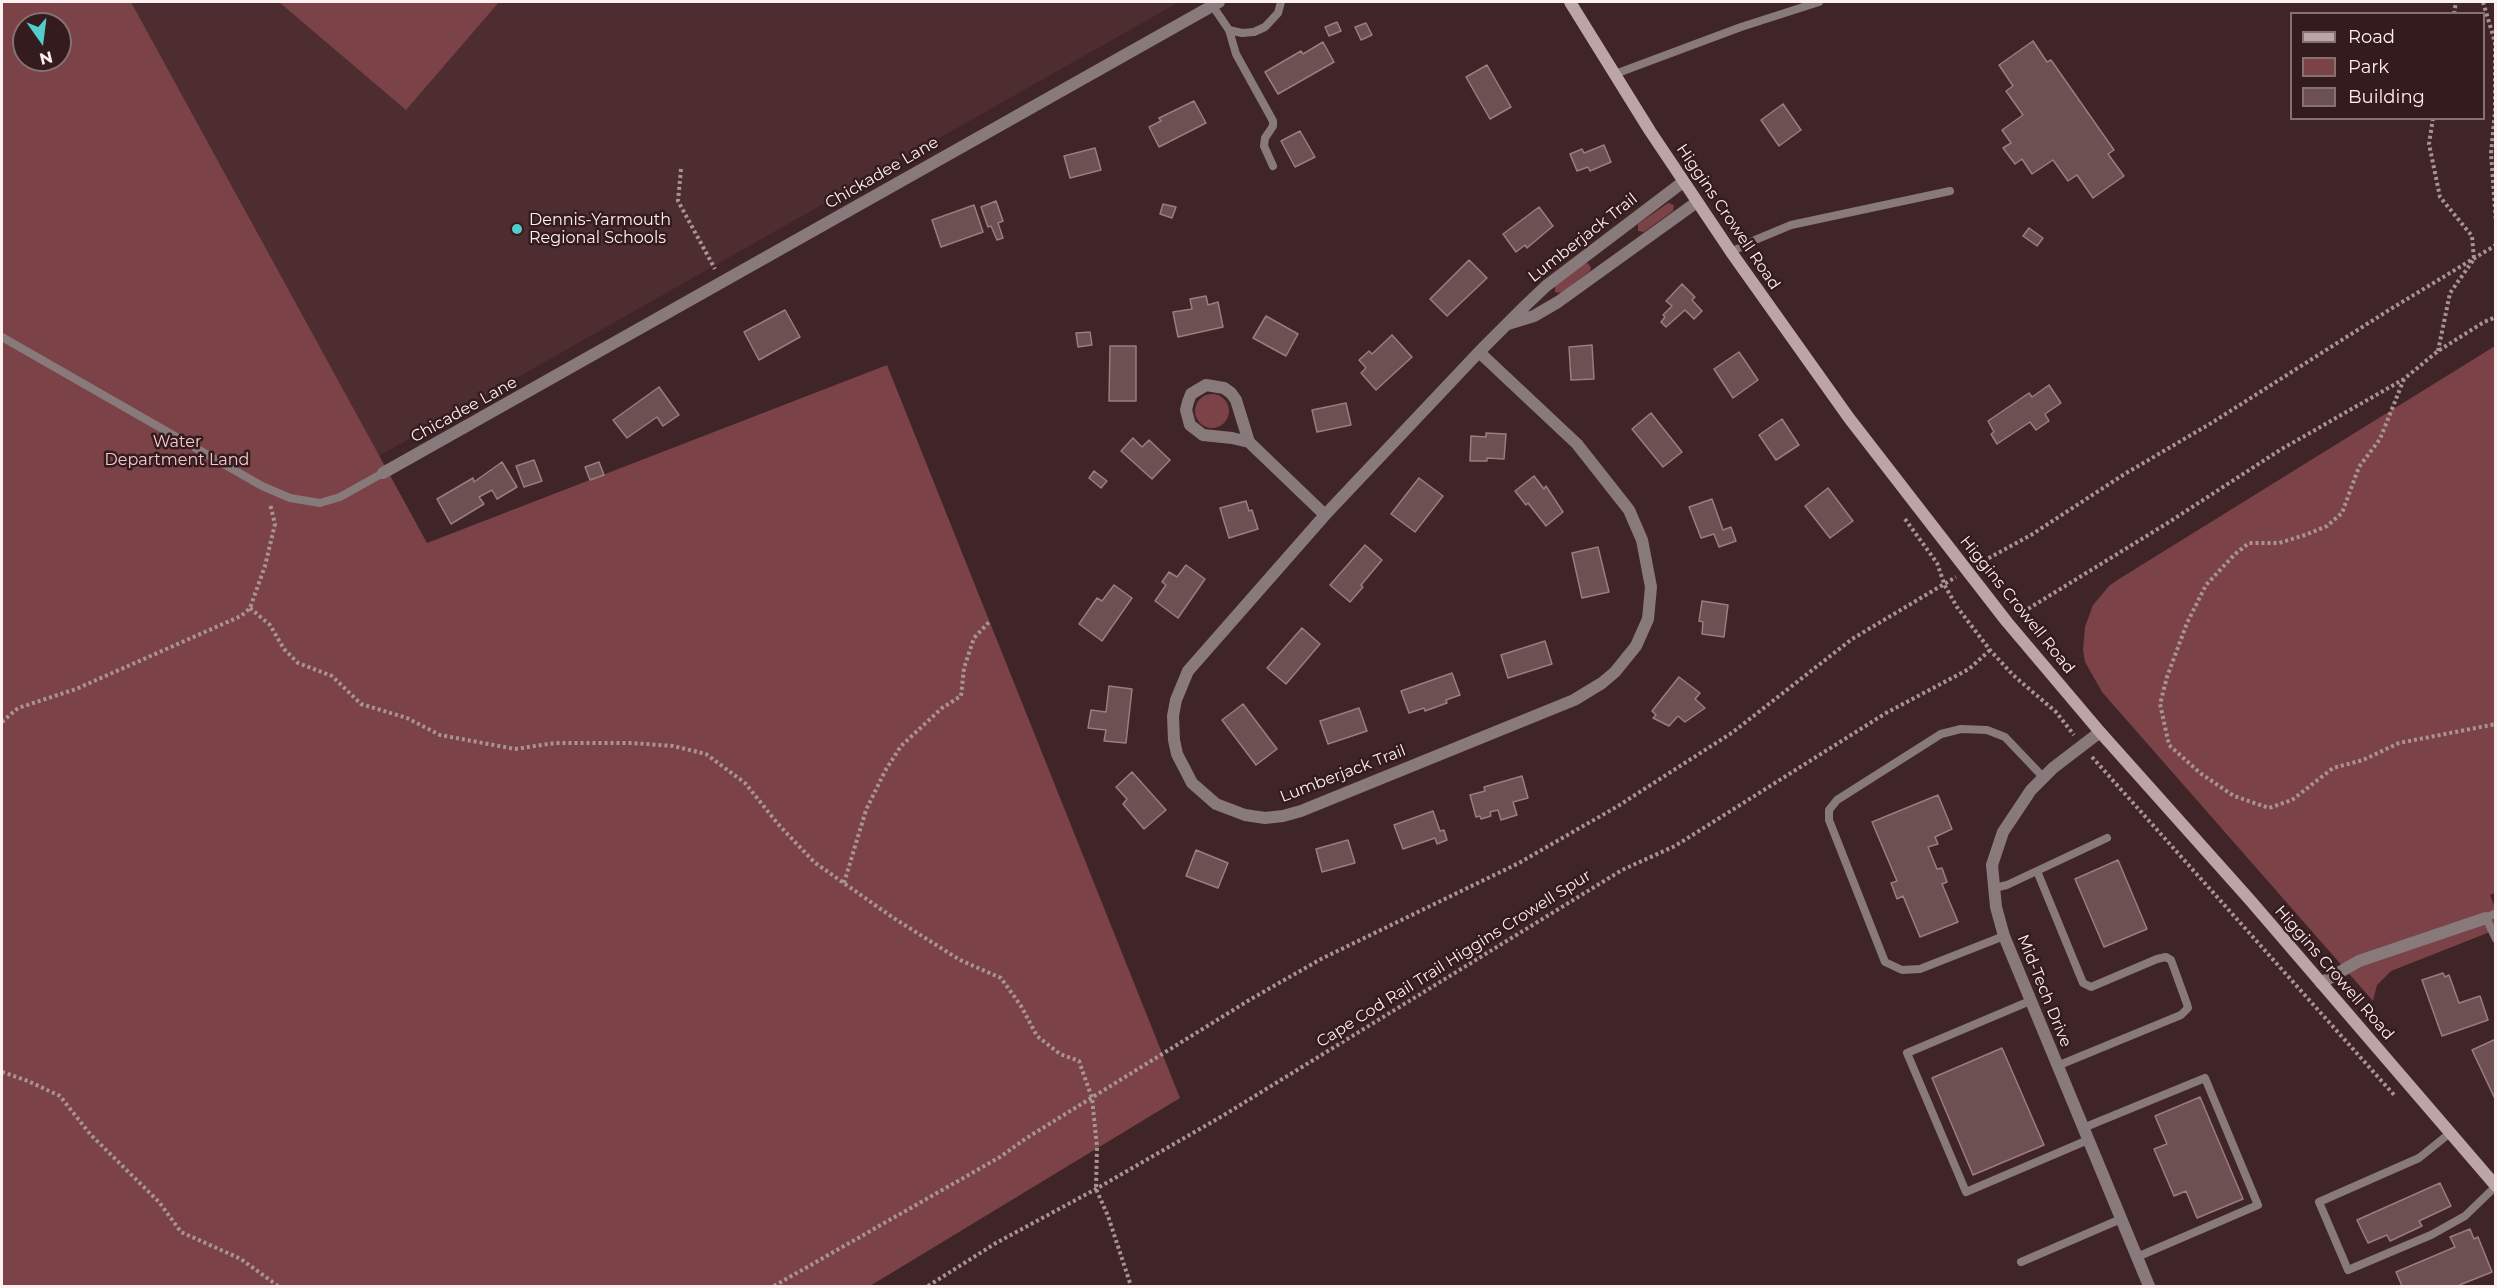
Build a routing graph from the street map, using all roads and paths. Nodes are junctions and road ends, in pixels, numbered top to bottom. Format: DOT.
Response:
graph roads {
  1 [pos="1281,2"];
  2 [pos="1570,2"];
  3 [pos="1819,2"];
  4 [pos="2483,2"];
  5 [pos="1216,3"];
  6 [pos="1229,30"];
  7 [pos="1615,74"];
  8 [pos="2433,120"];
  9 [pos="1273,166"];
  10 [pos="681,168"];
  11 [pos="1683,182"];
  12 [pos="1950,191"];
  13 [pos="1697,202"];
  14 [pos="2496,223"];
  15 [pos="1608,239"];
  16 [pos="2496,245"];
  17 [pos="1731,252"];
  18 [pos="1621,257"];
  19 [pos="2474,259"];
  20 [pos="723,282"];
  21 [pos="2496,317"];
  22 [pos="1507,325"];
  23 [pos="2,337"];
  24 [pos="2438,351"];
  25 [pos="1479,352"];
  26 [pos="561,375"];
  27 [pos="2404,379"];
  28 [pos="1249,442"];
  29 [pos="383,473"];
  30 [pos="266,488"];
  31 [pos="1325,515"];
  32 [pos="1966,570"];
  33 [pos="250,608"];
  34 [pos="990,621"];
  35 [pos="2007,622"];
  36 [pos="1990,650"];
  37 [pos="2,722"];
  38 [pos="2496,724"];
  39 [pos="2100,732"];
  40 [pos="2044,778"];
  41 [pos="2112,782"];
  42 [pos="2108,838"];
  43 [pos="2037,871"];
  44 [pos="844,883"];
  45 [pos="1994,888"];
  46 [pos="2491,916"];
  47 [pos="2004,936"];
  48 [pos="2496,939"];
  49 [pos="2321,983"];
  50 [pos="2030,1001"];
  51 [pos="2057,1066"];
  52 [pos="2,1072"];
  53 [pos="1092,1098"];
  54 [pos="2397,1098"];
  55 [pos="2083,1128"];
  56 [pos="2450,1133"];
  57 [pos="2088,1140"];
  58 [pos="2496,1186"];
  59 [pos="1096,1190"];
  60 [pos="2121,1219"];
  61 [pos="2137,1257"];
  62 [pos="2021,1262"];
  63 [pos="278,1287"];
  64 [pos="774,1287"];
  65 [pos="928,1287"];
  66 [pos="1131,1287"];
  67 [pos="2149,1287"];
  1 -- 6 [label="lane"];
  2 -- 7 [label="main road, Higgins Crowell Road"];
  3 -- 7 [label="lane"];
  4 -- 14 [label="path"];
  5 -- 6 [label="lane"];
  5 -- 20 [label="street, Chickadee Lane"];
  6 -- 9 [label="lane"];
  7 -- 11 [label="main road, Higgins Crowell Road"];
  8 -- 19 [label="path"];
  10 -- 20 [label="path"];
  11 -- 13 [label="main road, Higgins Crowell Road"];
  11 -- 15 [label="street, Lumberjack Trail"];
  12 -- 17 [label="lane"];
  13 -- 17 [label="main road, Higgins Crowell Road"];
  13 -- 18 [label="street, Lumberjack Trail"];
  15 -- 18 [label="street"];
  15 -- 22 [label="street, Lumberjack Trail"];
  16 -- 19 [label="path"];
  17 -- 32 [label="main road, Higgins Crowell Road"];
  18 -- 22 [label="street, Lumberjack Trail"];
  19 -- 24 [label="path"];
  19 -- 32 [label="path"];
  20 -- 26 [label="street, Chickadee Lane"];
  21 -- 24 [label="path"];
  22 -- 25 [label="street, Lumberjack Trail"];
  23 -- 30 [label="lane"];
  24 -- 27 [label="path"];
  25 -- 31 [label="street, Lumberjack Trail"];
  25 -- 31 [label="street, Lumberjack Trail"];
  26 -- 29 [label="street, Chicadee Lane"];
  27 -- 35 [label="path"];
  27 -- 38 [label="path"];
  28 -- 28 [label="street"];
  28 -- 31 [label="street"];
  29 -- 30 [label="lane"];
  30 -- 33 [label="path"];
  32 -- 35 [label="main road, Higgins Crowell Road"];
  32 -- 53 [label="path"];
  33 -- 37 [label="path"];
  33 -- 44 [label="path"];
  34 -- 44 [label="path"];
  35 -- 39 [label="main road, Higgins Crowell Road"];
  36 -- 59 [label="path, Cape Cod Rail Trail Higgins Crowell Spur"];
  39 -- 40 [label="street, Mid-Tech Drive"];
  39 -- 49 [label="main road, Higgins Crowell Road"];
  40 -- 45 [label="street, Mid-Tech Drive"];
  40 -- 47 [label="lane"];
  41 -- 54 [label="path"];
  42 -- 43 [label="lane"];
  43 -- 45 [label="lane"];
  43 -- 51 [label="lane"];
  44 -- 53 [label="path"];
  45 -- 47 [label="street, Mid-Tech Drive"];
  46 -- 48 [label="lane"];
  46 -- 49 [label="street"];
  47 -- 50 [label="street, Mid-Tech Drive"];
  49 -- 56 [label="main road, Higgins Crowell Road"];
  50 -- 51 [label="street, Mid-Tech Drive"];
  50 -- 57 [label="lane"];
  51 -- 55 [label="street, Mid-Tech Drive"];
  52 -- 63 [label="path"];
  53 -- 59 [label="path"];
  53 -- 64 [label="path"];
  55 -- 57 [label="street, Mid-Tech Drive"];
  55 -- 61 [label="lane"];
  56 -- 58 [label="main road, Higgins Crowell Road"];
  56 -- 58 [label="lane"];
  57 -- 60 [label="street, Mid-Tech Drive"];
  59 -- 65 [label="path, Cape Cod Rail Trail Higgins Crowell Spur"];
  59 -- 66 [label="path"];
  60 -- 61 [label="street, Mid-Tech Drive"];
  60 -- 62 [label="lane"];
  61 -- 67 [label="street, Mid-Tech Drive"];
}
